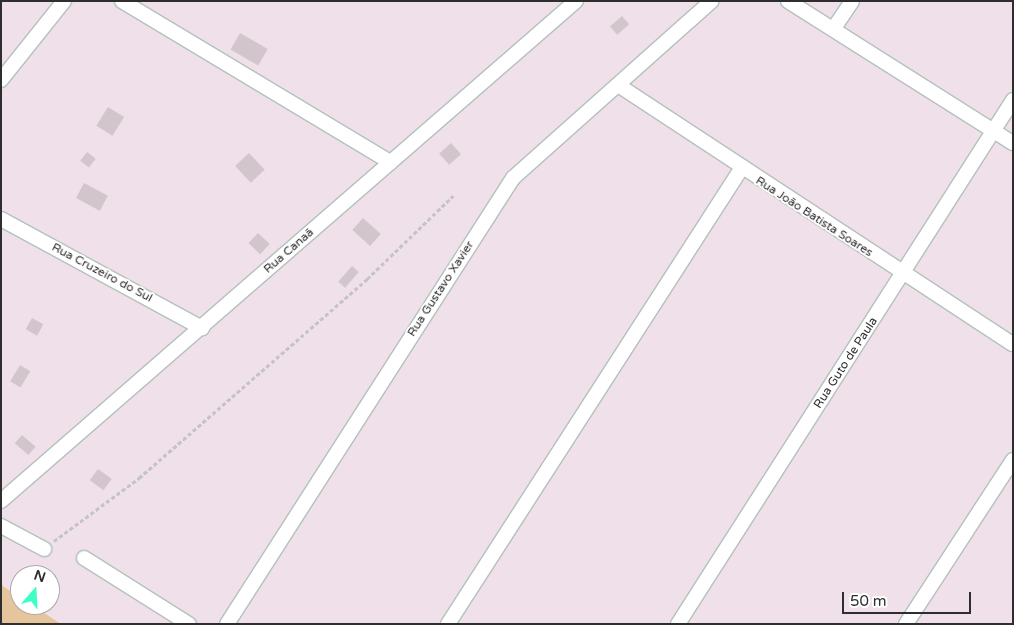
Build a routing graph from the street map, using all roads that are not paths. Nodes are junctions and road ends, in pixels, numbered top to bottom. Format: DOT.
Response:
graph roads {
  1 [pos="64,1"];
  2 [pos="122,1"];
  3 [pos="576,1"];
  4 [pos="712,1"];
  5 [pos="788,1"];
  6 [pos="852,1"];
  7 [pos="834,28"];
  8 [pos="1,80"];
  9 [pos="618,85"];
  10 [pos="1013,100"];
  11 [pos="993,131"];
  12 [pos="1013,143"];
  13 [pos="390,162"];
  14 [pos="741,169"];
  15 [pos="1,219"];
  16 [pos="903,275"];
  17 [pos="202,328"];
  18 [pos="1013,344"];
  19 [pos="1013,460"];
  20 [pos="1,501"];
  21 [pos="1,526"];
  22 [pos="44,549"];
  23 [pos="84,558"];
  24 [pos="189,624"];
  25 [pos="226,624"];
  26 [pos="448,624"];
  27 [pos="678,624"];
  28 [pos="906,624"];
  1 -- 8 [label="street"];
  2 -- 13 [label="street"];
  3 -- 13 [label="street, Rua Canaã"];
  4 -- 9 [label="street, Rua Gustavo Xavier"];
  5 -- 7 [label="street"];
  6 -- 7 [label="street"];
  7 -- 11 [label="street"];
  9 -- 14 [label="street, Rua João Batista Soares"];
  9 -- 25 [label="street, Rua Gustavo Xavier"];
  10 -- 11 [label="street, Rua Guto de Paula"];
  11 -- 12 [label="street"];
  11 -- 16 [label="street, Rua Guto de Paula"];
  13 -- 17 [label="street, Rua Canaã"];
  14 -- 16 [label="street, Rua João Batista Soares"];
  14 -- 26 [label="street"];
  15 -- 17 [label="street, Rua Cruzeiro do Sul"];
  16 -- 18 [label="street, Rua João Batista Soares"];
  16 -- 27 [label="street, Rua Guto de Paula"];
  17 -- 20 [label="street, Rua Canaã"];
  19 -- 28 [label="street"];
  21 -- 22 [label="street"];
  23 -- 24 [label="street"];
}
